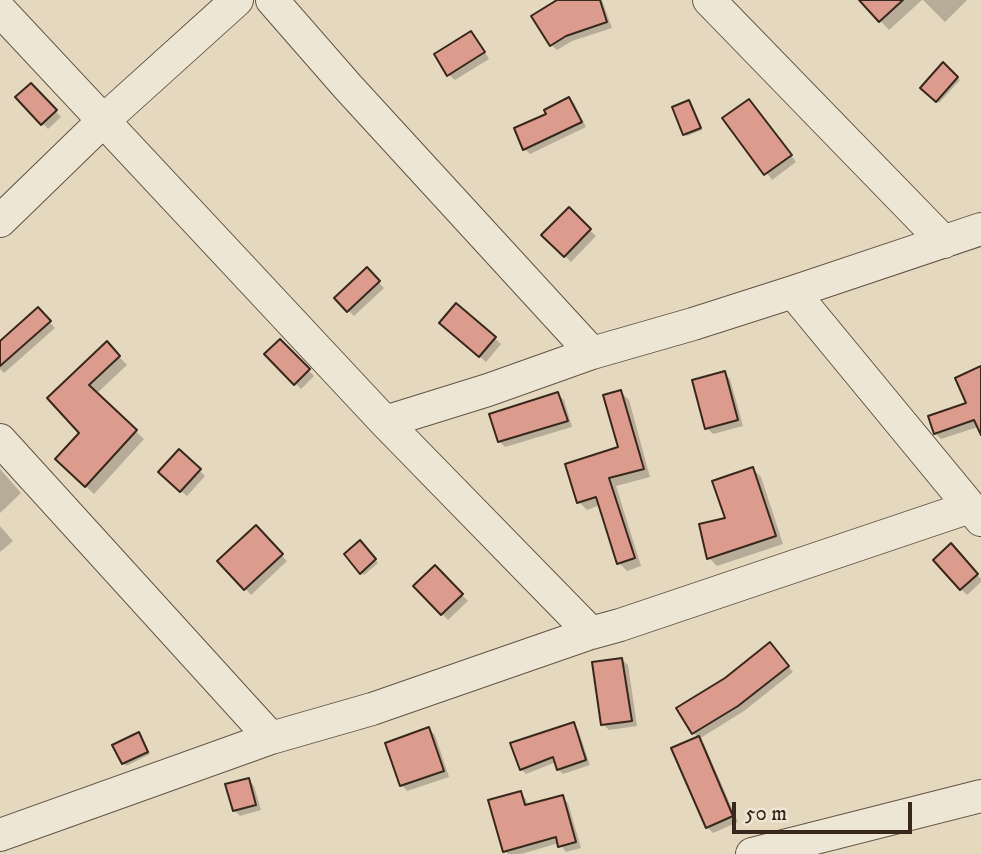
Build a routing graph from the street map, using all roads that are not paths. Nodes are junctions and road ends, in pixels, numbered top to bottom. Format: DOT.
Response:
graph roads {
  1 [pos="237,0"];
  2 [pos="272,0"];
  3 [pos="709,0"];
  4 [pos="0,10"];
  5 [pos="103,121"];
  6 [pos="0,221"];
  7 [pos="981,229"];
  8 [pos="944,242"];
  9 [pos="793,292"];
  10 [pos="592,353"];
  11 [pos="385,422"];
  12 [pos="0,440"];
  13 [pos="976,514"];
  14 [pos="591,633"];
  15 [pos="271,738"];
  16 [pos="981,796"];
  17 [pos="0,835"];
  18 [pos="752,854"];
  1 -- 5 [label="street"];
  2 -- 10 [label="street"];
  3 -- 8 [label="street"];
  4 -- 5 [label="street"];
  5 -- 6 [label="street"];
  5 -- 11 [label="street"];
  7 -- 8 [label="street"];
  8 -- 9 [label="street"];
  9 -- 10 [label="street"];
  9 -- 13 [label="street"];
  10 -- 11 [label="street"];
  11 -- 14 [label="street"];
  12 -- 15 [label="street"];
  13 -- 14 [label="street"];
  14 -- 15 [label="street"];
  15 -- 17 [label="street"];
  16 -- 18 [label="street"];
}
